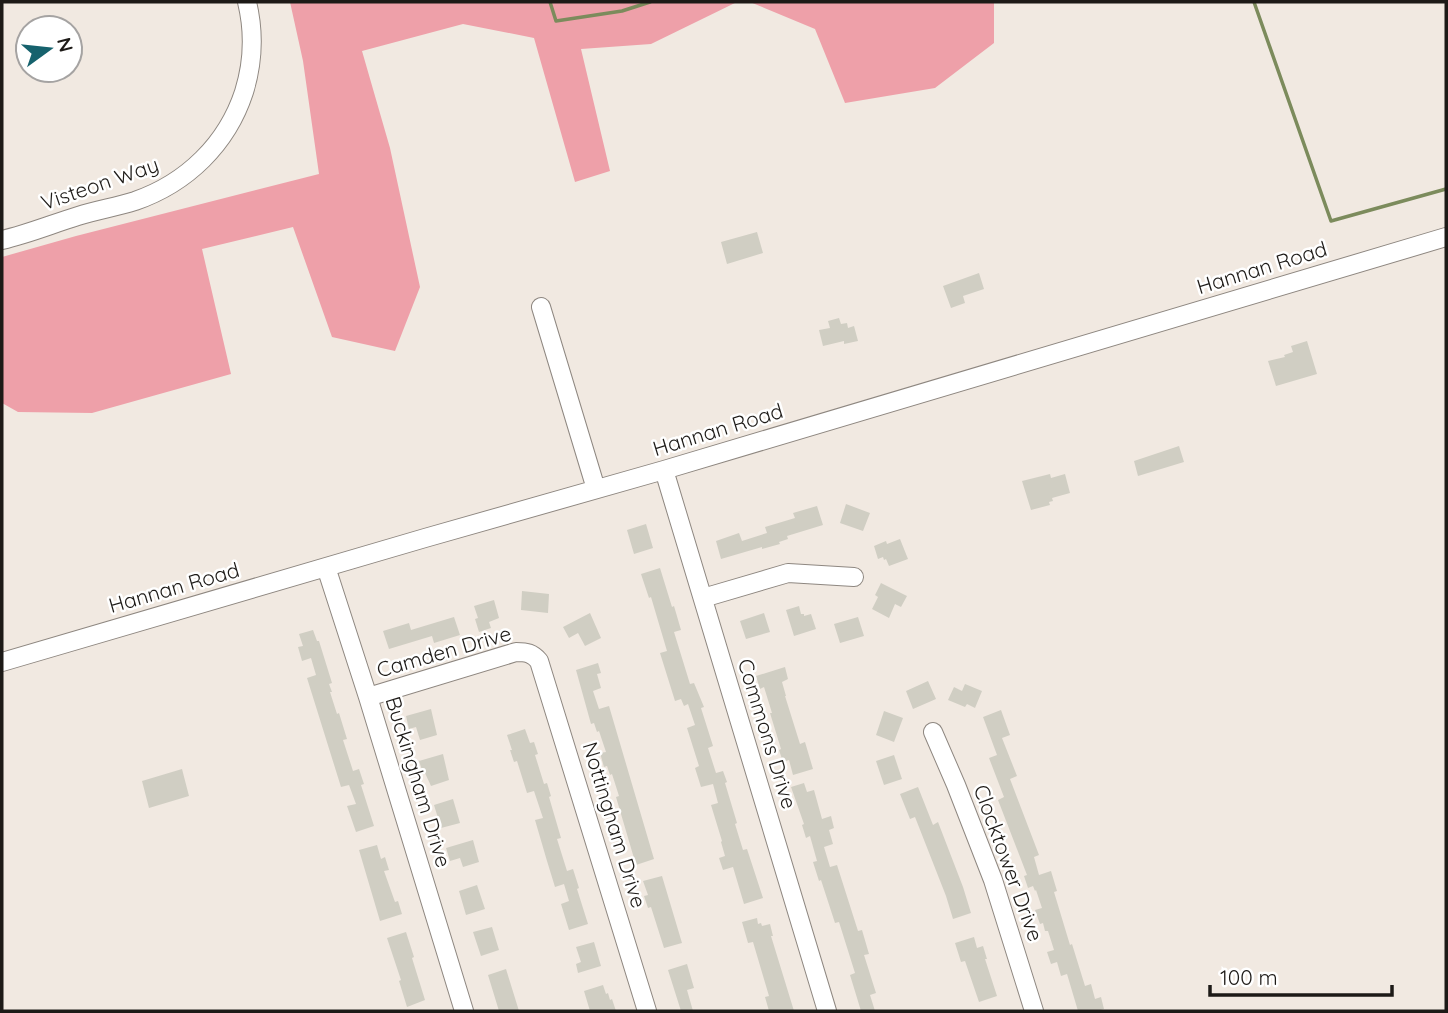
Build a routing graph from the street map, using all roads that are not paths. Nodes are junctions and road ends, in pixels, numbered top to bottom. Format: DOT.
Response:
graph roads {
  1 [pos="247,2"];
  2 [pos="1446,237"];
  3 [pos="2,240"];
  4 [pos="541,307"];
  5 [pos="664,470"];
  6 [pos="596,489"];
  7 [pos="326,567"];
  8 [pos="853,577"];
  9 [pos="703,598"];
  10 [pos="533,654"];
  11 [pos="2,662"];
  12 [pos="368,697"];
  13 [pos="933,732"];
  14 [pos="464,1011"];
  15 [pos="647,1011"];
  16 [pos="827,1011"];
  17 [pos="1034,1011"];
  1 -- 3 [label="street, Visteon Way"];
  2 -- 5 [label="street, Hannan Road"];
  4 -- 6 [label="street"];
  5 -- 6 [label="street, Hannan Road"];
  5 -- 9 [label="street, Commons Drive"];
  6 -- 7 [label="street, Hannan Road"];
  7 -- 11 [label="street, Hannan Road"];
  7 -- 12 [label="street, Buckingham Drive"];
  8 -- 9 [label="street"];
  9 -- 16 [label="street, Commons Drive"];
  10 -- 12 [label="street, Camden Drive"];
  10 -- 15 [label="street, Nottingham Drive"];
  12 -- 14 [label="street, Buckingham Drive"];
  13 -- 17 [label="street, Clocktower Drive"];
}
